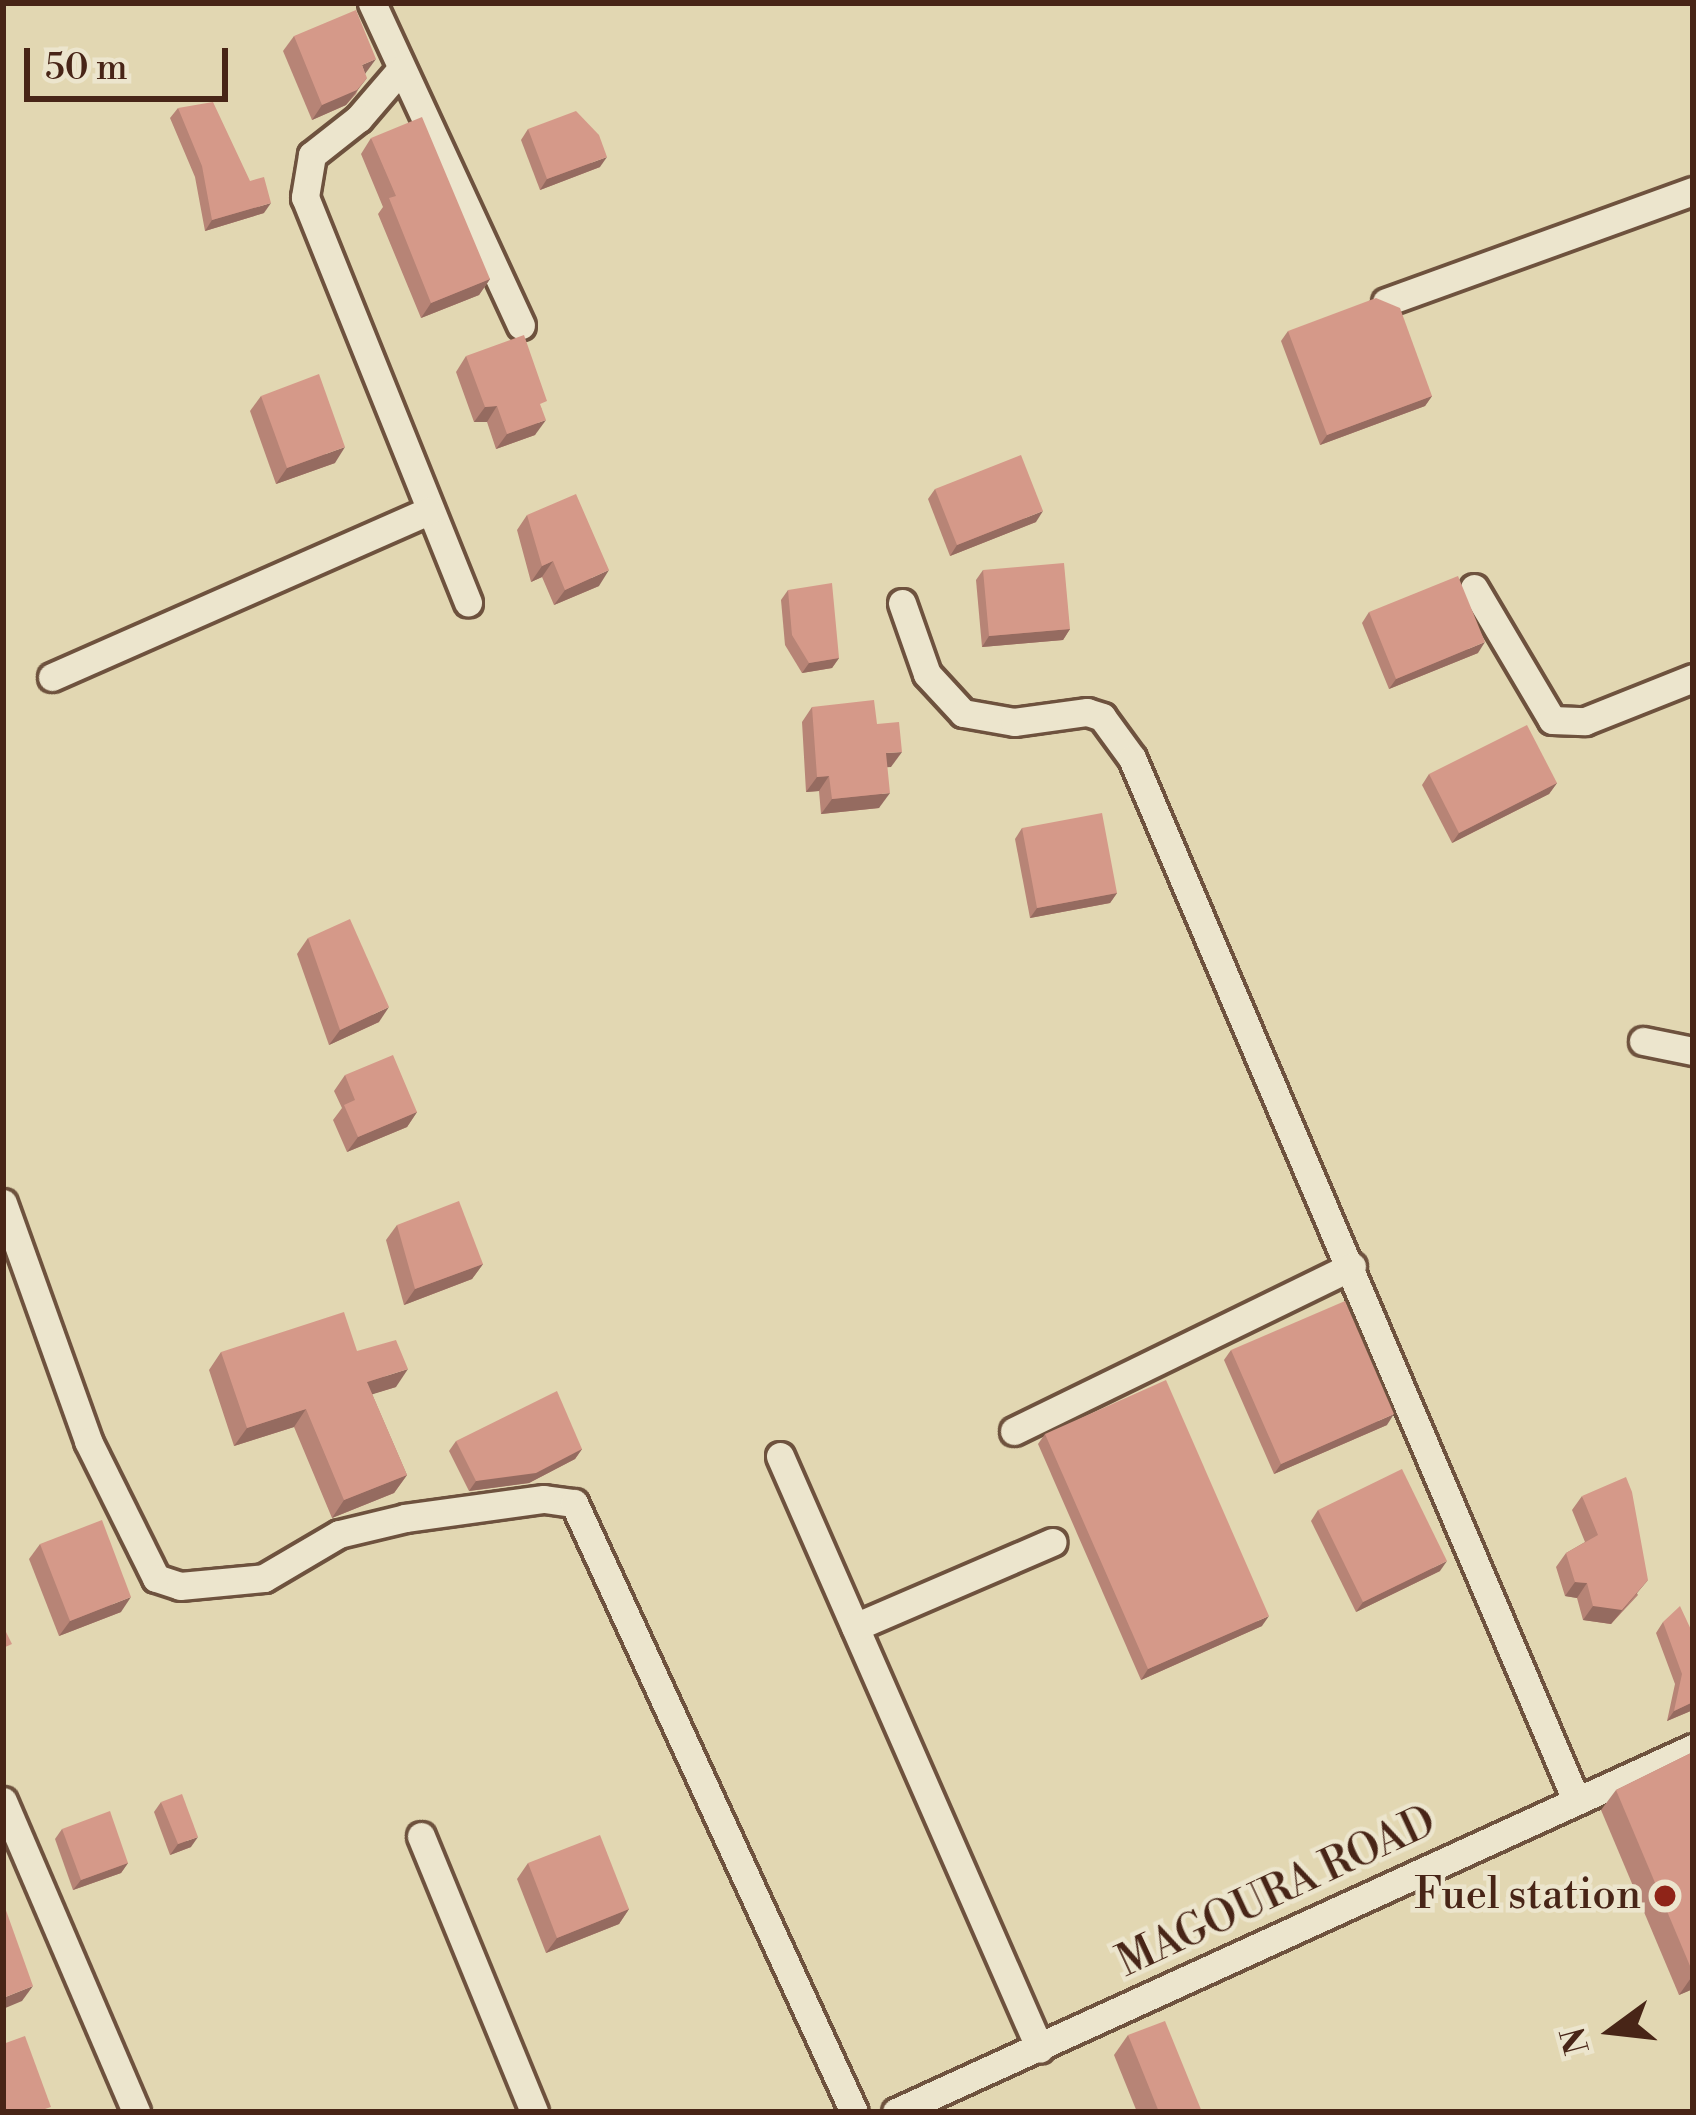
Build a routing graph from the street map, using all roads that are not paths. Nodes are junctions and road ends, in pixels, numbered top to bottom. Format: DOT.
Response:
graph roads {
  1 [pos="372,3"];
  2 [pos="401,69"];
  3 [pos="1693,191"];
  4 [pos="1386,302"];
  5 [pos="521,325"];
  6 [pos="430,510"];
  7 [pos="1474,588"];
  8 [pos="468,602"];
  9 [pos="902,603"];
  10 [pos="52,677"];
  11 [pos="1693,678"];
  12 [pos="1643,1041"];
  13 [pos="1693,1051"];
  14 [pos="3,1203"];
  15 [pos="1352,1266"];
  16 [pos="1014,1431"];
  17 [pos="780,1456"];
  18 [pos="1052,1542"];
  19 [pos="855,1627"];
  20 [pos="1693,1748"];
  21 [pos="1576,1800"];
  22 [pos="3,1801"];
  23 [pos="421,1836"];
  24 [pos="1040,2049"];
  25 [pos="136,2112"];
  26 [pos="534,2112"];
  27 [pos="854,2112"];
  28 [pos="896,2112"];
  1 -- 2 [label="street"];
  2 -- 5 [label="street"];
  2 -- 6 [label="street"];
  3 -- 4 [label="street"];
  6 -- 8 [label="street"];
  6 -- 10 [label="street"];
  7 -- 11 [label="street"];
  9 -- 15 [label="street"];
  12 -- 13 [label="street"];
  14 -- 27 [label="street"];
  15 -- 16 [label="street"];
  15 -- 21 [label="street"];
  17 -- 19 [label="street"];
  18 -- 19 [label="street"];
  19 -- 24 [label="street"];
  20 -- 21 [label="street, MAGOURA ROAD"];
  21 -- 24 [label="street, MAGOURA ROAD"];
  22 -- 25 [label="street"];
  23 -- 26 [label="street"];
  24 -- 28 [label="street, MAGOURA ROAD"];
}
